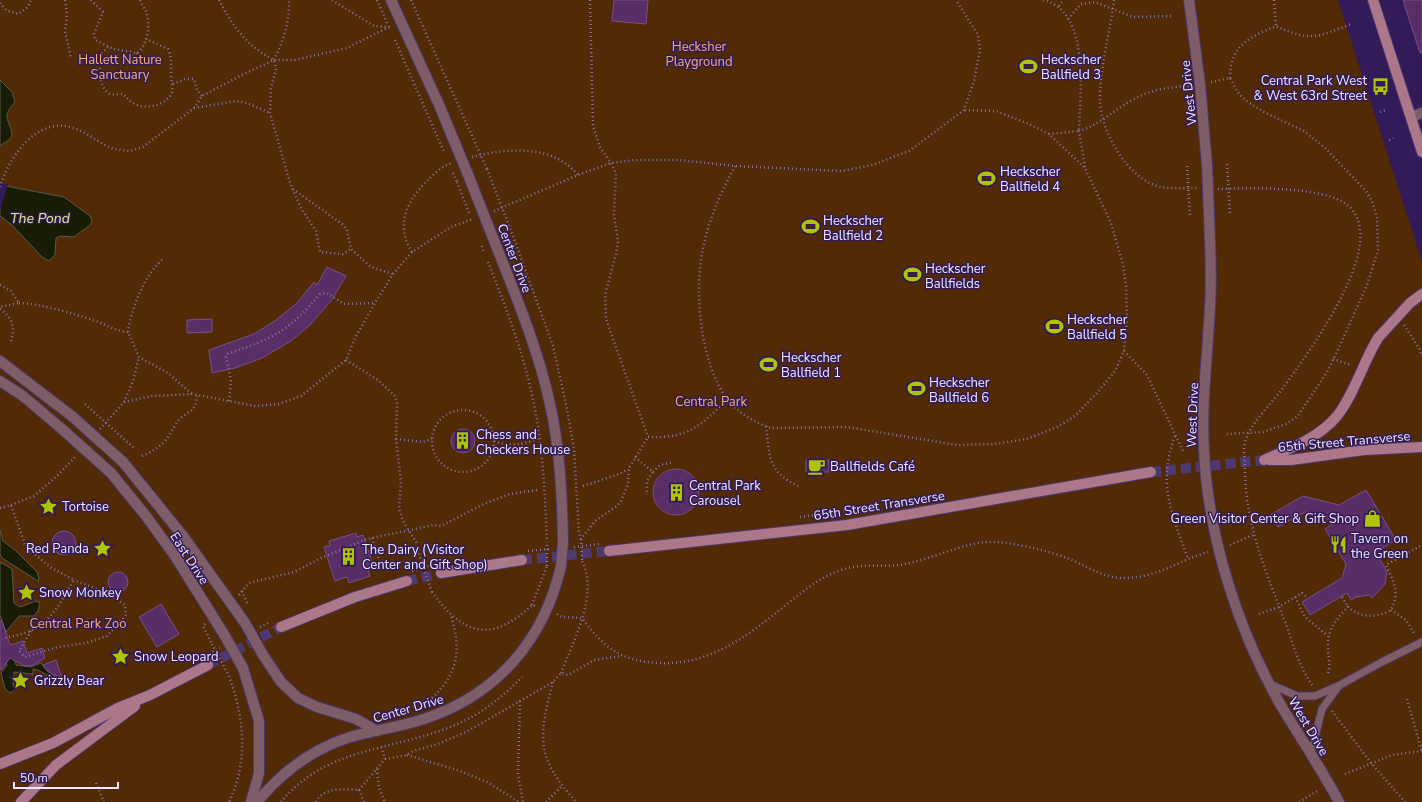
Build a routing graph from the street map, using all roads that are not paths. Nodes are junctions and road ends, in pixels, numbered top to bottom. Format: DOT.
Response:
graph roads {
  1 [pos="391,0"];
  2 [pos="1189,0"];
  3 [pos="1373,0"];
  4 [pos="1422,113"];
  5 [pos="1411,117"];
  6 [pos="1422,152"];
  7 [pos="1422,294"];
  8 [pos="0,361"];
  9 [pos="0,381"];
  10 [pos="1422,447"];
  11 [pos="1151,472"];
  12 [pos="608,551"];
  13 [pos="522,560"];
  14 [pos="441,573"];
  15 [pos="407,581"];
  16 [pos="281,627"];
  17 [pos="1420,643"];
  18 [pos="208,665"];
  19 [pos="1270,684"];
  20 [pos="1340,685"];
  21 [pos="150,695"];
  22 [pos="378,735"];
  23 [pos="1311,753"];
  24 [pos="0,764"];
  25 [pos="21,802"];
  26 [pos="251,802"];
  27 [pos="257,802"];
  28 [pos="1339,802"];
  1 -- 22 [label="street, Center Drive, bridge"];
  2 -- 19 [label="street, West Drive, bridge"];
  3 -- 5 [label="main road"];
  4 -- 5 [label="street"];
  5 -- 6 [label="main road"];
  7 -- 10 [label="main road, 65th Street Transverse, bridge"];
  8 -- 22 [label="street, bridge"];
  9 -- 26 [label="street, East Drive, bridge"];
  11 -- 12 [label="main road, 65th Street Transverse"];
  13 -- 14 [label="main road"];
  15 -- 16 [label="main road"];
  17 -- 20 [label="lane"];
  18 -- 21 [label="main road"];
  19 -- 20 [label="lane"];
  19 -- 23 [label="street, West Drive"];
  20 -- 23 [label="lane"];
  21 -- 24 [label="main road"];
  21 -- 25 [label="main road"];
  22 -- 27 [label="street, Center Drive"];
  23 -- 28 [label="street, West Drive"];
}
